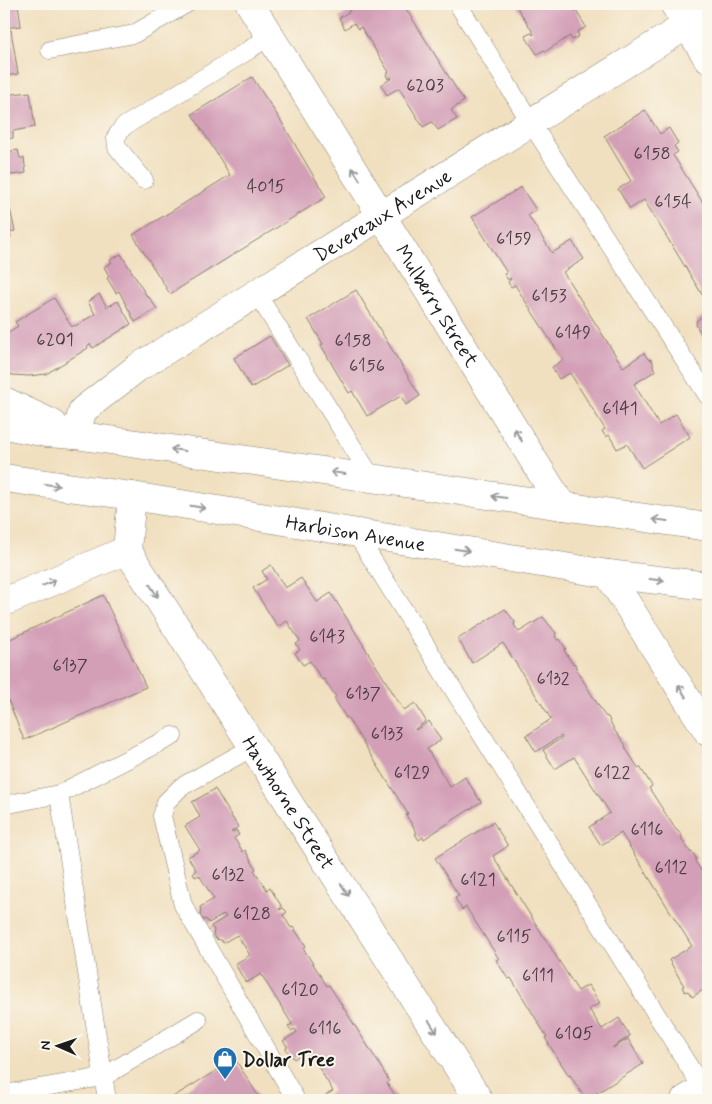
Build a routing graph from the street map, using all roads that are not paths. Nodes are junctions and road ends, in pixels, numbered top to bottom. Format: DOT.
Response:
graph roads {
  1 [pos="186,4"];
  2 [pos="250,4"];
  3 [pos="458,4"];
  4 [pos="690,14"];
  5 [pos="269,36"];
  6 [pos="50,50"];
  7 [pos="708,59"];
  8 [pos="531,123"];
  9 [pos="144,180"];
  10 [pos="381,216"];
  11 [pos="257,294"];
  12 [pos="708,396"];
  13 [pos="4,400"];
  14 [pos="4,425"];
  15 [pos="74,434"];
  16 [pos="4,478"];
  17 [pos="372,478"];
  18 [pos="132,496"];
  19 [pos="562,506"];
  20 [pos="708,527"];
  21 [pos="355,532"];
  22 [pos="128,550"];
  23 [pos="608,574"];
  24 [pos="708,586"];
  25 [pos="4,602"];
  26 [pos="708,732"];
  27 [pos="173,736"];
  28 [pos="253,747"];
  29 [pos="60,794"];
  30 [pos="4,806"];
  31 [pos="198,1020"];
  32 [pos="103,1077"];
  33 [pos="699,1092"];
  34 [pos="4,1094"];
  35 [pos="106,1100"];
  36 [pos="296,1100"];
  37 [pos="479,1100"];
  1 -- 6 [label="lane"];
  2 -- 5 [label="street, Mulberry Street"];
  3 -- 8 [label="lane"];
  4 -- 7 [label="street"];
  4 -- 8 [label="street, Devereaux Avenue"];
  5 -- 9 [label="lane"];
  10 -- 5 [label="street, Mulberry Street, one-way"];
  8 -- 10 [label="street, Devereaux Avenue"];
  8 -- 12 [label="lane"];
  10 -- 11 [label="street, Devereaux Avenue"];
  19 -- 10 [label="street, Mulberry Street, one-way"];
  11 -- 15 [label="street, Devereaux Avenue"];
  11 -- 17 [label="lane"];
  13 -- 15 [label="street"];
  14 -- 15 [label="street"];
  17 -- 15 [label="street, one-way"];
  16 -- 18 [label="street, Harbison Avenue, one-way"];
  19 -- 17 [label="street, one-way"];
  18 -- 21 [label="street, Harbison Avenue, one-way"];
  18 -- 22 [label="street"];
  20 -- 19 [label="street, one-way"];
  21 -- 23 [label="street, Harbison Avenue, one-way"];
  21 -- 33 [label="lane"];
  25 -- 22 [label="street, one-way"];
  22 -- 28 [label="street, Hawthorne Street, one-way"];
  23 -- 24 [label="street, Harbison Avenue, one-way"];
  26 -- 23 [label="street, one-way"];
  27 -- 29 [label="lane"];
  28 -- 36 [label="lane"];
  28 -- 37 [label="street, Hawthorne Street, one-way"];
  29 -- 30 [label="lane"];
  29 -- 32 [label="lane"];
  31 -- 32 [label="lane"];
  32 -- 34 [label="lane"];
  32 -- 35 [label="lane"];
}
